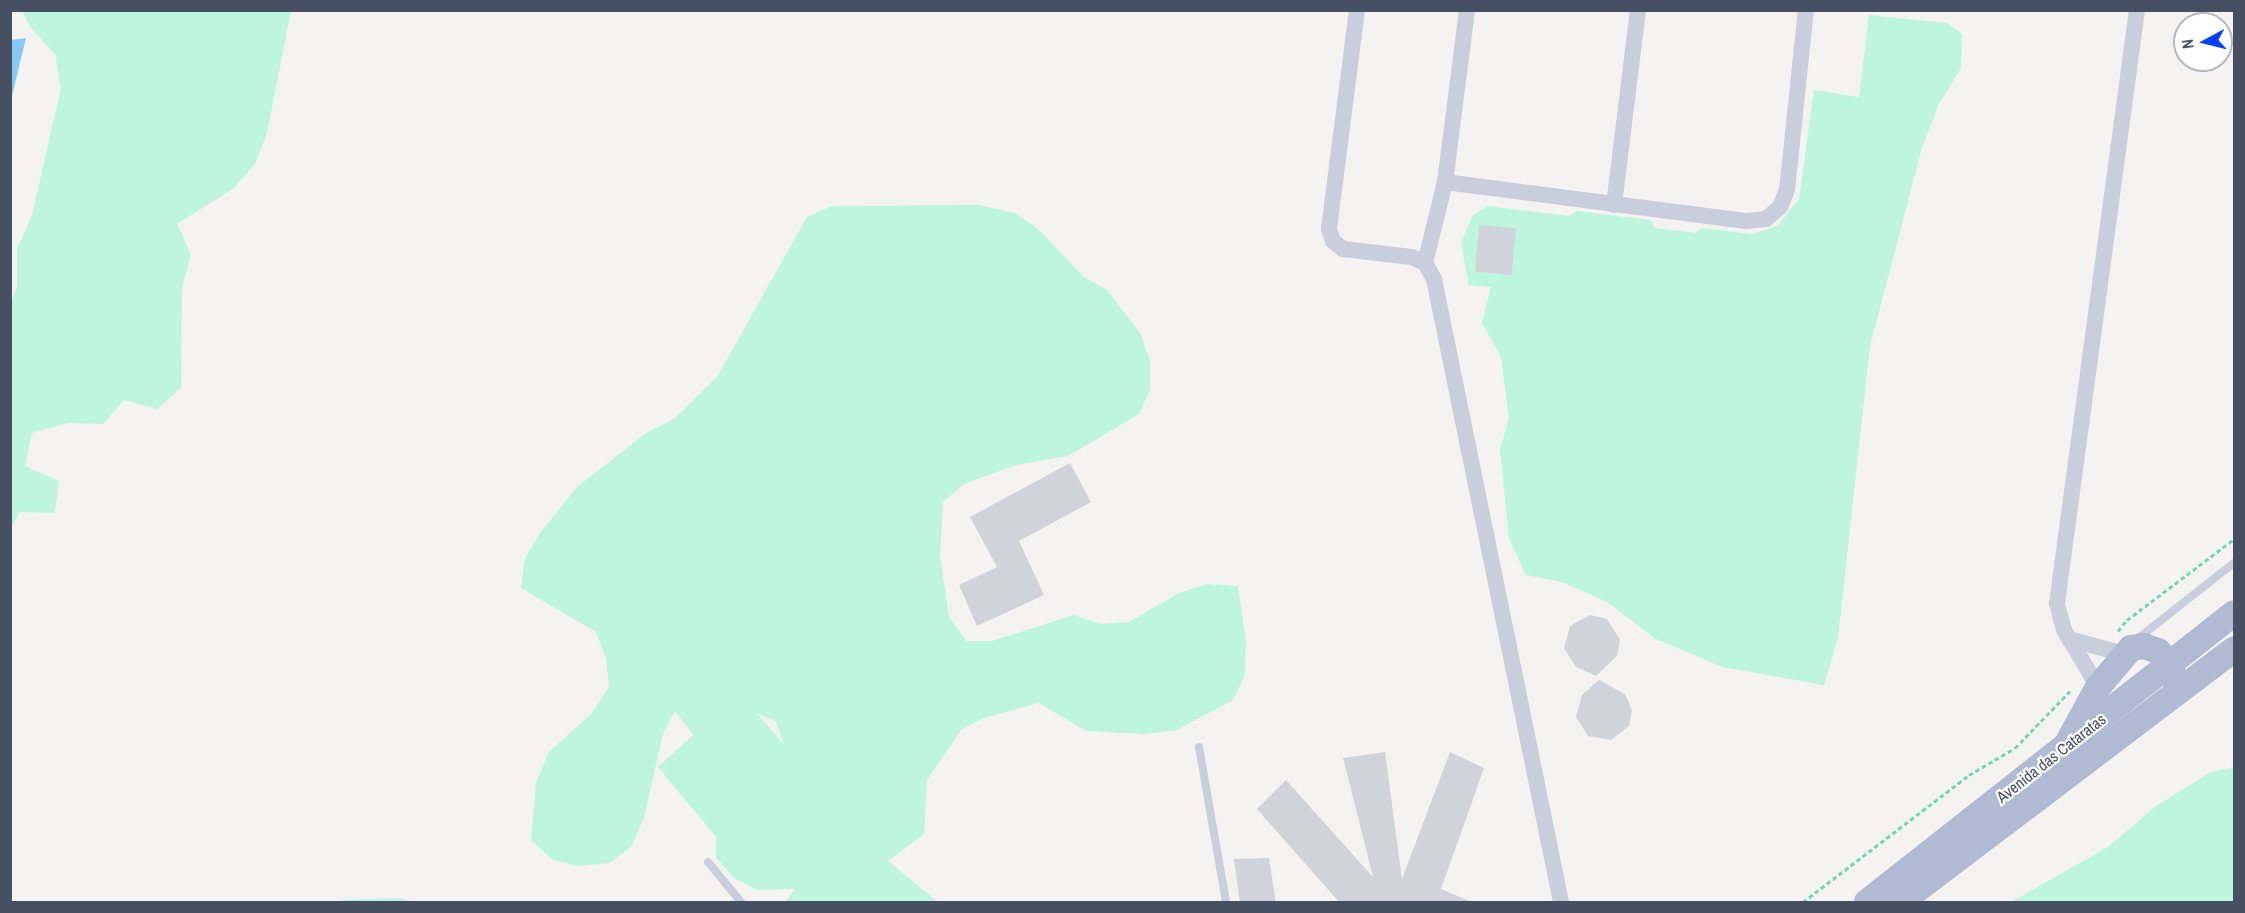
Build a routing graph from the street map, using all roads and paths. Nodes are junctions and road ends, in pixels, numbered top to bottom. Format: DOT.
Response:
graph roads {
  1 [pos="1357,10"];
  2 [pos="1467,10"];
  3 [pos="1638,10"];
  4 [pos="1806,10"];
  5 [pos="2138,10"];
  6 [pos="1445,182"];
  7 [pos="1614,205"];
  8 [pos="1425,262"];
  9 [pos="2235,539"];
  10 [pos="2235,563"];
  11 [pos="2235,614"];
  12 [pos="2069,639"];
  13 [pos="2235,649"];
  14 [pos="2120,650"];
  15 [pos="2170,663"];
  16 [pos="2093,678"];
  17 [pos="2169,698"];
  18 [pos="2066,746"];
  19 [pos="1199,747"];
  20 [pos="708,862"];
  21 [pos="741,903"];
  22 [pos="1226,903"];
  23 [pos="1561,903"];
  24 [pos="1803,903"];
  25 [pos="1867,903"];
  26 [pos="1901,903"];
  1 -- 8 [label="street"];
  2 -- 6 [label="street"];
  3 -- 7 [label="street"];
  4 -- 7 [label="street"];
  5 -- 12 [label="street"];
  6 -- 7 [label="street"];
  6 -- 8 [label="street"];
  8 -- 23 [label="street"];
  9 -- 14 [label="path"];
  10 -- 14 [label="lane"];
  11 -- 15 [label="main road, Avenida das Cataratas"];
  12 -- 14 [label="street"];
  12 -- 16 [label="street"];
  13 -- 17 [label="main road, Avenida das Cataratas"];
  14 -- 15 [label="main road"];
  14 -- 16 [label="main road"];
  15 -- 17 [label="main road"];
  15 -- 18 [label="main road, Avenida das Cataratas"];
  16 -- 18 [label="main road"];
  16 -- 24 [label="path"];
  17 -- 26 [label="main road, Avenida das Cataratas"];
  18 -- 25 [label="main road, Avenida das Cataratas"];
  19 -- 22 [label="lane"];
  20 -- 21 [label="lane"];
}
